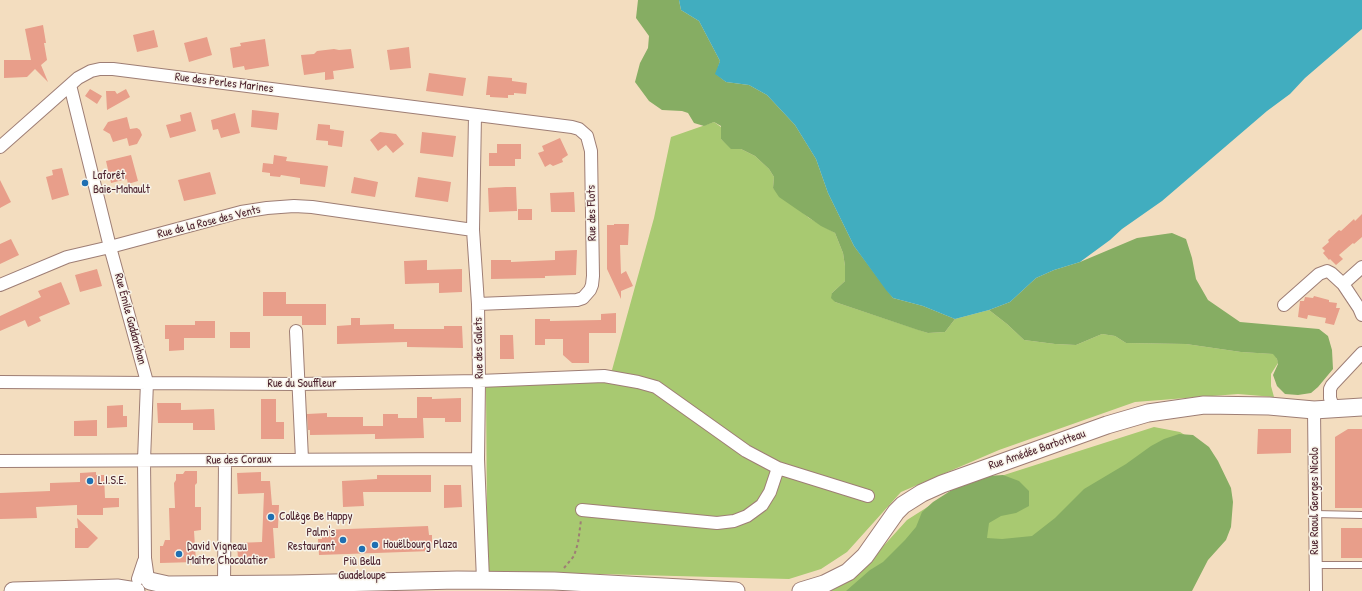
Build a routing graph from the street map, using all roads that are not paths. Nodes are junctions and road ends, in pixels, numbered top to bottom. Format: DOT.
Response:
graph roads {
  1 [pos="70,85"];
  2 [pos="475,115"];
  3 [pos="0,147"];
  4 [pos="473,230"];
  5 [pos="110,247"];
  6 [pos="1362,267"];
  7 [pos="1342,284"];
  8 [pos="0,285"];
  9 [pos="478,304"];
  10 [pos="1284,306"];
  11 [pos="1362,315"];
  12 [pos="296,331"];
  13 [pos="1362,353"];
  14 [pos="0,382"];
  15 [pos="147,382"];
  16 [pos="479,382"];
  17 [pos="298,384"];
  18 [pos="1362,407"];
  19 [pos="1314,410"];
  20 [pos="1334,410"];
  21 [pos="302,459"];
  22 [pos="478,459"];
  23 [pos="144,460"];
  24 [pos="225,460"];
  25 [pos="0,461"];
  26 [pos="778,468"];
  27 [pos="868,496"];
  28 [pos="582,510"];
  29 [pos="1315,514"];
  30 [pos="1362,515"];
  31 [pos="1316,565"];
  32 [pos="1362,565"];
  33 [pos="483,580"];
  34 [pos="224,585"];
  35 [pos="143,586"];
  36 [pos="169,588"];
  37 [pos="292,588"];
  38 [pos="13,591"];
  39 [pos="736,591"];
  40 [pos="801,591"];
  41 [pos="1316,591"];
  1 -- 2 [label="street, Rue des Perles Marines"];
  1 -- 3 [label="street, Rue des Perles Marines"];
  1 -- 5 [label="street, Rue Émile Gaddarkhan"];
  2 -- 4 [label="street, Rue des Galets"];
  2 -- 9 [label="street, Rue des Flots"];
  4 -- 5 [label="street, Rue de la Rose des Vents"];
  4 -- 9 [label="street, Rue des Galets"];
  5 -- 8 [label="street, Rue de la Rose des Vents"];
  5 -- 15 [label="street, Rue Émile Gaddarkhan"];
  6 -- 7 [label="street"];
  7 -- 10 [label="street"];
  7 -- 11 [label="street"];
  9 -- 16 [label="street, Rue des Galets"];
  12 -- 17 [label="street"];
  13 -- 20 [label="street"];
  14 -- 15 [label="street, Rue du Souffleur"];
  15 -- 17 [label="street, Rue du Souffleur"];
  15 -- 23 [label="street, Rue Émile Gaddarkhan"];
  16 -- 17 [label="street, Rue du Souffleur"];
  16 -- 22 [label="street, Rue des Galets"];
  16 -- 26 [label="street, Rue du Souffleur"];
  17 -- 21 [label="street"];
  18 -- 20 [label="street, Rue Amédée Barbotteau"];
  19 -- 20 [label="street, Rue Amédée Barbotteau"];
  19 -- 29 [label="street, Rue Raoul Georges Nicolo"];
  19 -- 40 [label="street, Rue Amédée Barbotteau"];
  21 -- 22 [label="street, Rue des Coraux"];
  21 -- 24 [label="street, Rue des Coraux"];
  22 -- 33 [label="street, Rue des Galets"];
  23 -- 24 [label="street, Rue des Coraux"];
  23 -- 25 [label="street, Rue des Coraux"];
  23 -- 35 [label="street, Rue Émile Gaddarkhan"];
  24 -- 34 [label="street"];
  26 -- 27 [label="street, Rue du Souffleur"];
  26 -- 28 [label="street"];
  29 -- 30 [label="lane"];
  29 -- 31 [label="street, Rue Raoul Georges Nicolo"];
  31 -- 32 [label="lane"];
  31 -- 41 [label="street, Rue Raoul Georges Nicolo"];
  33 -- 37 [label="street"];
  33 -- 39 [label="street"];
  34 -- 36 [label="street"];
  34 -- 37 [label="street"];
  35 -- 36 [label="street"];
  35 -- 38 [label="street"];
}
